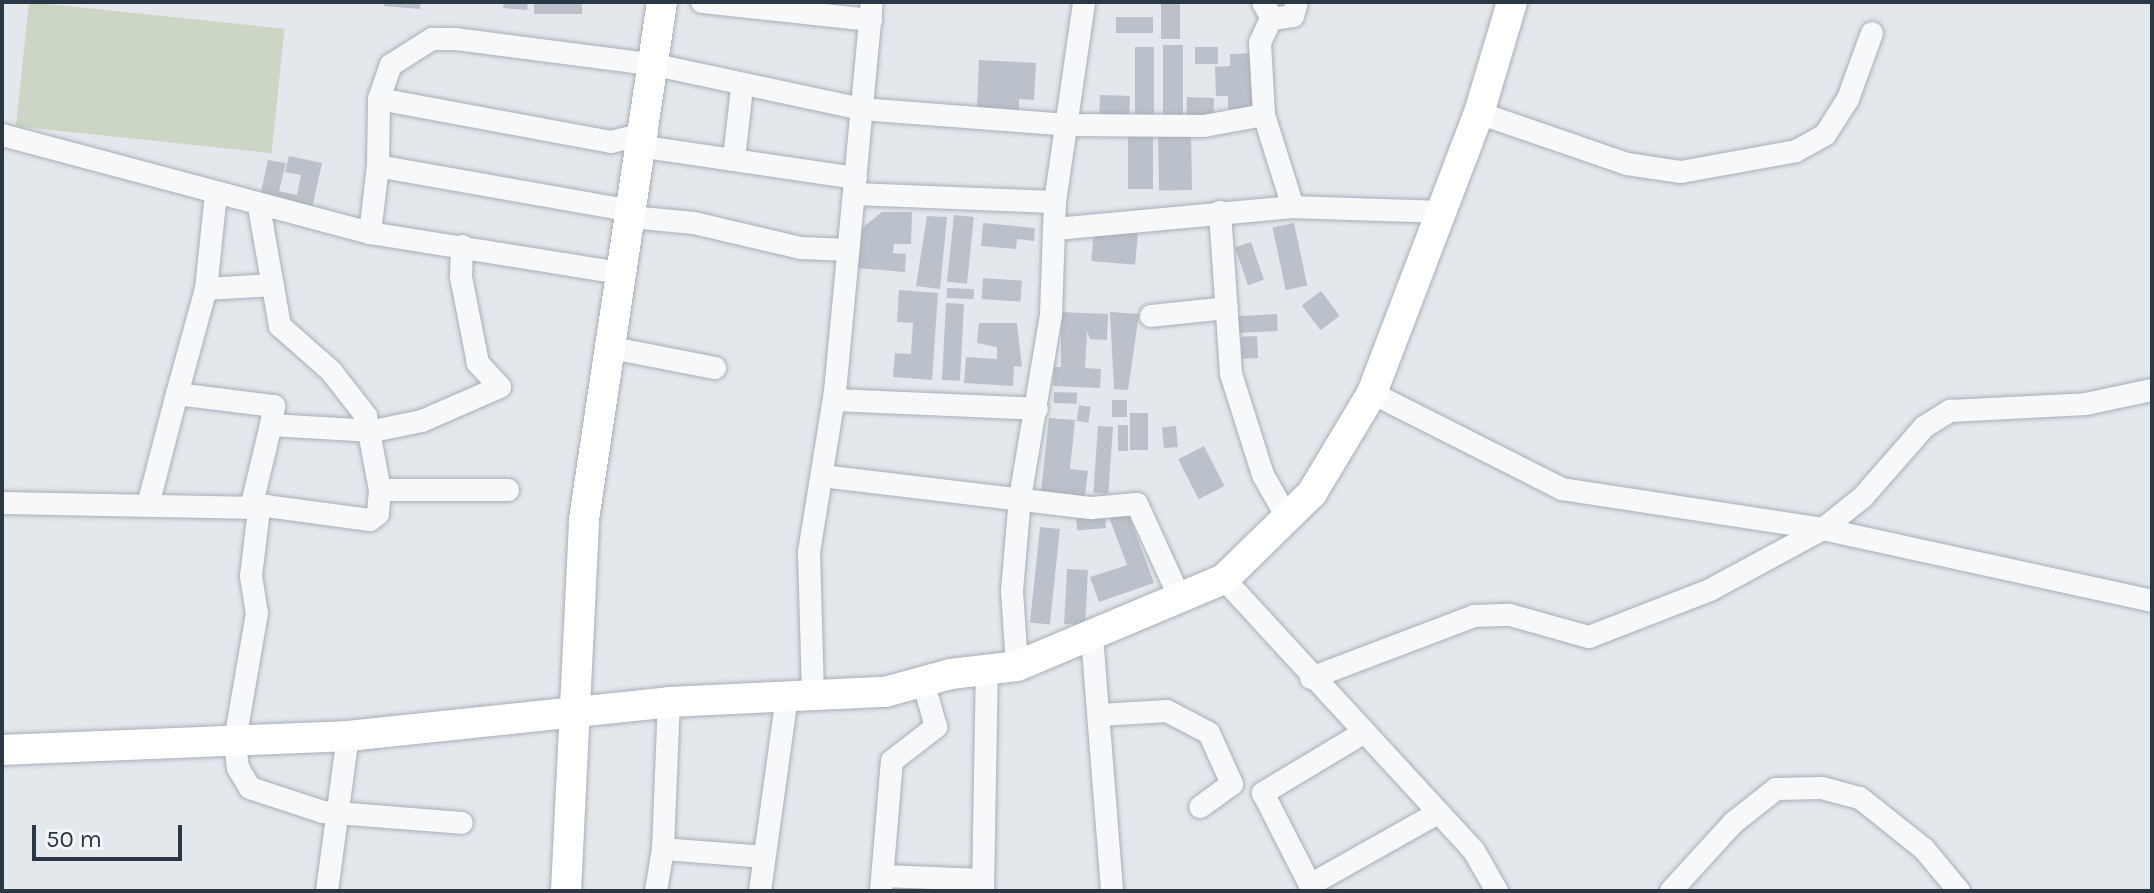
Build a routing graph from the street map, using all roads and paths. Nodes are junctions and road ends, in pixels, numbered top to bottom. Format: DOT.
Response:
graph roads {
  1 [pos="662,2"];
  2 [pos="702,2"];
  3 [pos="1084,2"];
  4 [pos="1297,2"];
  5 [pos="1512,2"];
  6 [pos="1267,10"];
  7 [pos="872,11"];
  8 [pos="1872,33"];
  9 [pos="656,65"];
  10 [pos="742,88"];
  11 [pos="379,99"];
  12 [pos="861,109"];
  13 [pos="1479,113"];
  14 [pos="1264,115"];
  15 [pos="1067,125"];
  16 [pos="2,135"];
  17 [pos="646,140"];
  18 [pos="734,159"];
  19 [pos="378,166"];
  20 [pos="855,186"];
  21 [pos="216,193"];
  22 [pos="1055,202"];
  23 [pos="259,207"];
  24 [pos="1293,207"];
  25 [pos="1220,212"];
  26 [pos="1441,212"];
  27 [pos="632,214"];
  28 [pos="1056,229"];
  29 [pos="370,233"];
  30 [pos="462,246"];
  31 [pos="848,250"];
  32 [pos="621,273"];
  33 [pos="273,285"];
  34 [pos="206,289"];
  35 [pos="1227,308"];
  36 [pos="1151,316"];
  37 [pos="607,347"];
  38 [pos="715,368"];
  39 [pos="2152,390"];
  40 [pos="1372,393"];
  41 [pos="177,394"];
  42 [pos="834,400"];
  43 [pos="1037,409"];
  44 [pos="271,425"];
  45 [pos="373,431"];
  46 [pos="822,476"];
  47 [pos="380,490"];
  48 [pos="508,490"];
  49 [pos="1020,498"];
  50 [pos="2,503"];
  51 [pos="148,505"];
  52 [pos="256,508"];
  53 [pos="1287,517"];
  54 [pos="1823,529"];
  55 [pos="1224,579"];
  56 [pos="1179,596"];
  57 [pos="2150,602"];
  58 [pos="1092,636"];
  59 [pos="1017,666"];
  60 [pos="987,669"];
  61 [pos="1311,678"];
  62 [pos="923,681"];
  63 [pos="800,695"];
  64 [pos="669,702"];
  65 [pos="577,715"];
  66 [pos="1100,715"];
  67 [pos="1363,733"];
  68 [pos="348,736"];
  69 [pos="235,741"];
  70 [pos="2,750"];
  71 [pos="1200,807"];
  72 [pos="1438,813"];
  73 [pos="338,815"];
  74 [pos="462,823"];
  75 [pos="663,849"];
  76 [pos="764,857"];
  77 [pos="882,884"];
  78 [pos="983,885"];
  79 [pos="1312,888"];
  80 [pos="327,891"];
  81 [pos="566,891"];
  82 [pos="656,891"];
  83 [pos="760,891"];
  84 [pos="1112,891"];
  85 [pos="1497,891"];
  86 [pos="1671,891"];
  87 [pos="1959,891"];
  1 -- 9 [label="street"];
  2 -- 7 [label="street"];
  3 -- 15 [label="street"];
  4 -- 6 [label="street"];
  5 -- 13 [label="street"];
  6 -- 14 [label="street"];
  7 -- 12 [label="street"];
  8 -- 13 [label="street"];
  9 -- 10 [label="street"];
  9 -- 11 [label="street"];
  9 -- 17 [label="street"];
  10 -- 12 [label="street"];
  10 -- 18 [label="street"];
  11 -- 17 [label="street"];
  11 -- 19 [label="street"];
  12 -- 15 [label="street"];
  12 -- 20 [label="street"];
  13 -- 26 [label="street"];
  14 -- 15 [label="street"];
  14 -- 24 [label="street"];
  15 -- 22 [label="street"];
  16 -- 21 [label="street"];
  17 -- 18 [label="street"];
  17 -- 27 [label="street"];
  18 -- 20 [label="street"];
  19 -- 27 [label="street"];
  19 -- 29 [label="street"];
  20 -- 22 [label="street"];
  20 -- 31 [label="street"];
  21 -- 23 [label="street"];
  21 -- 34 [label="street"];
  22 -- 28 [label="street"];
  23 -- 29 [label="street"];
  23 -- 33 [label="street"];
  24 -- 25 [label="street"];
  24 -- 26 [label="street"];
  25 -- 28 [label="street"];
  25 -- 35 [label="street"];
  26 -- 40 [label="street"];
  27 -- 31 [label="street"];
  27 -- 32 [label="street"];
  28 -- 43 [label="street"];
  29 -- 30 [label="street"];
  30 -- 32 [label="street"];
  30 -- 45 [label="street"];
  31 -- 42 [label="street"];
  32 -- 37 [label="street"];
  33 -- 34 [label="street"];
  33 -- 45 [label="street"];
  34 -- 41 [label="street"];
  35 -- 36 [label="street"];
  35 -- 53 [label="street"];
  37 -- 38 [label="street"];
  37 -- 65 [label="street"];
  39 -- 54 [label="street"];
  40 -- 53 [label="street"];
  40 -- 54 [label="street"];
  41 -- 44 [label="street"];
  41 -- 51 [label="street"];
  42 -- 43 [label="street"];
  42 -- 46 [label="street"];
  43 -- 49 [label="street"];
  44 -- 45 [label="street"];
  44 -- 52 [label="street"];
  45 -- 47 [label="street"];
  46 -- 49 [label="street"];
  46 -- 63 [label="street"];
  47 -- 48 [label="street"];
  47 -- 52 [label="street"];
  49 -- 56 [label="street"];
  49 -- 59 [label="street"];
  50 -- 51 [label="street"];
  51 -- 52 [label="street"];
  52 -- 69 [label="street"];
  53 -- 55 [label="street"];
  54 -- 57 [label="street"];
  54 -- 61 [label="street"];
  55 -- 56 [label="street"];
  55 -- 61 [label="street"];
  56 -- 58 [label="street"];
  58 -- 59 [label="street"];
  58 -- 66 [label="street"];
  59 -- 60 [label="street"];
  60 -- 62 [label="street"];
  60 -- 78 [label="street"];
  61 -- 67 [label="street"];
  62 -- 63 [label="street"];
  62 -- 77 [label="street"];
  63 -- 64 [label="street"];
  63 -- 76 [label="street"];
  64 -- 65 [label="street"];
  64 -- 75 [label="street"];
  65 -- 68 [label="street"];
  65 -- 81 [label="street"];
  66 -- 71 [label="street"];
  66 -- 84 [label="street"];
  67 -- 72 [label="street"];
  67 -- 79 [label="street"];
  68 -- 69 [label="street"];
  68 -- 73 [label="street"];
  69 -- 70 [label="street"];
  69 -- 73 [label="street"];
  72 -- 79 [label="street"];
  72 -- 85 [label="street"];
  73 -- 74 [label="street"];
  73 -- 80 [label="street"];
  75 -- 76 [label="street"];
  75 -- 82 [label="street"];
  76 -- 83 [label="street"];
  77 -- 78 [label="street"];
  86 -- 87 [label="street"];
}
